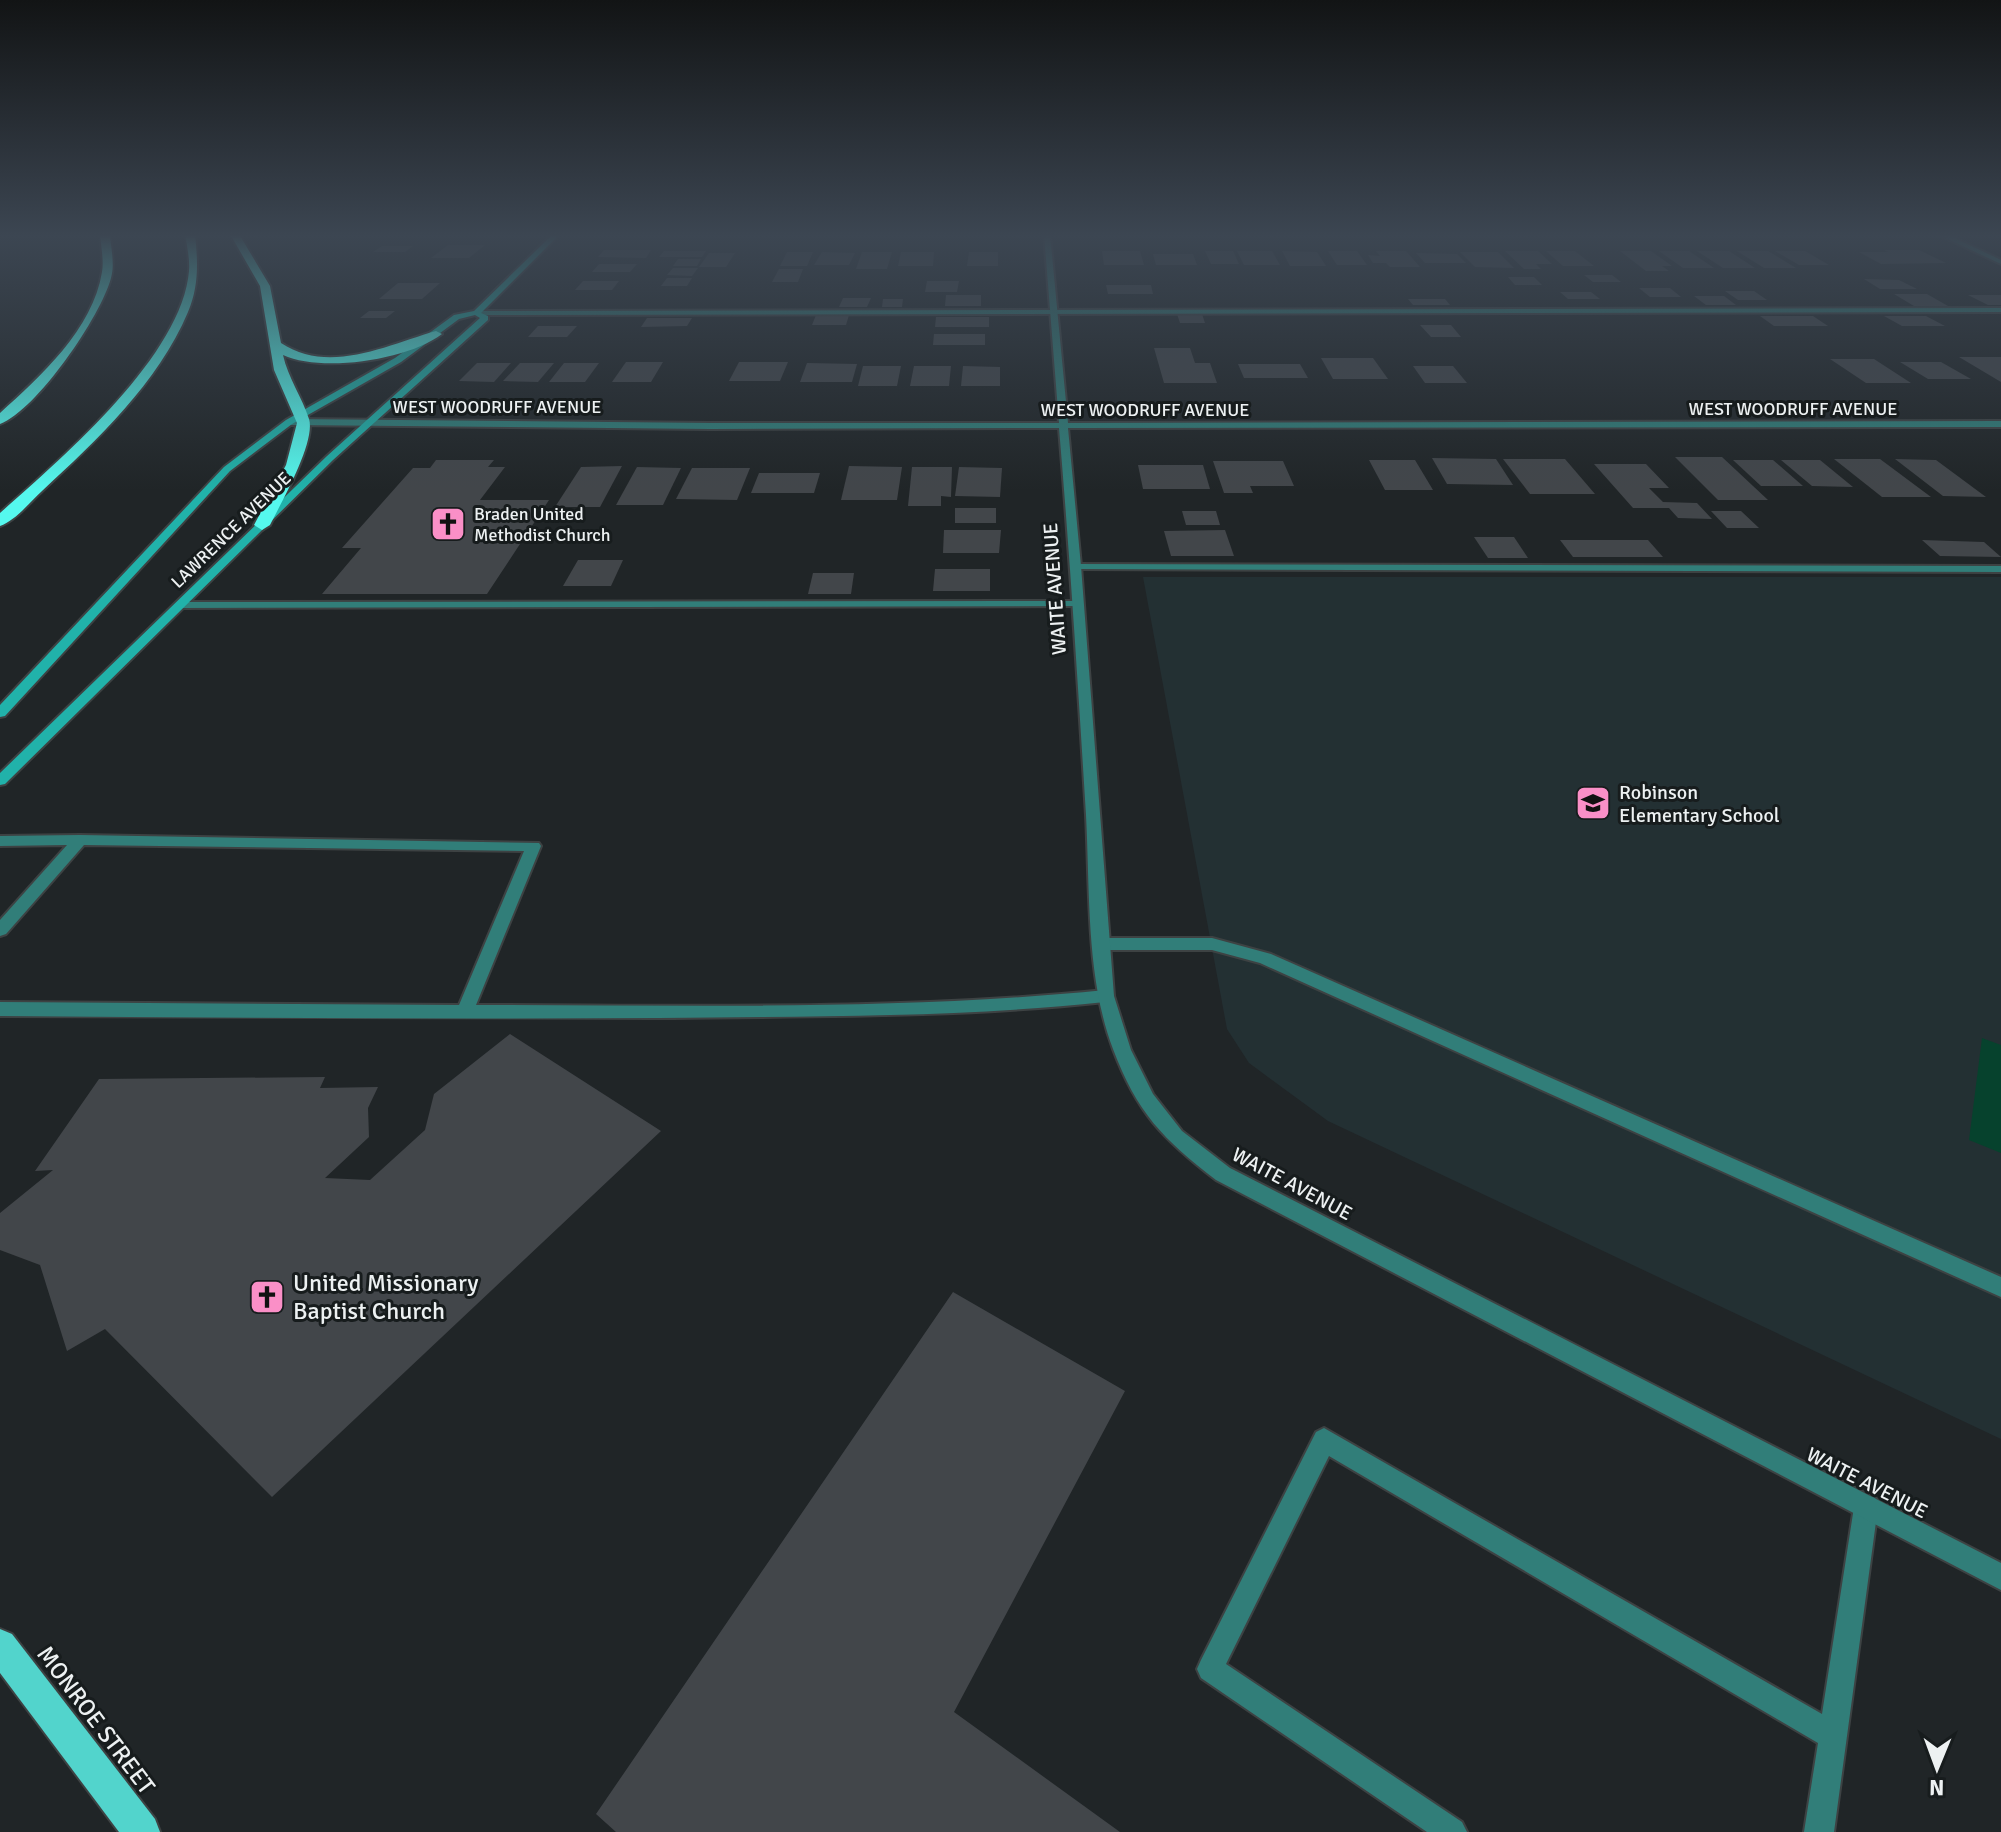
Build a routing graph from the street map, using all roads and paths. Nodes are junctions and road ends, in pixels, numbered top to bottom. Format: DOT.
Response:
graph roads {
  1 [pos="87,319"];
  2 [pos="180,319"];
  3 [pos="271,319"];
  4 [pos="454,319"];
  5 [pos="483,319"];
  6 [pos="1056,319"];
  7 [pos="436,334"];
  8 [pos="275,344"];
  9 [pos="298,419"];
  10 [pos="0,420"];
  11 [pos="369,422"];
  12 [pos="2001,424"];
  13 [pos="1064,425"];
  14 [pos="0,521"];
  15 [pos="262,525"];
  16 [pos="1076,566"];
  17 [pos="2001,569"];
  18 [pos="1078,604"];
  19 [pos="180,605"];
  20 [pos="0,713"];
  21 [pos="0,781"];
  22 [pos="80,840"];
  23 [pos="0,841"];
  24 [pos="0,930"];
  25 [pos="1102,944"];
  26 [pos="1105,996"];
  27 [pos="0,1009"];
  28 [pos="465,1012"];
  29 [pos="2001,1287"];
  30 [pos="1866,1507"];
  31 [pos="2001,1577"];
  32 [pos="0,1646"];
  33 [pos="1833,1736"];
  34 [pos="142,1832"];
  35 [pos="1452,1832"];
  36 [pos="1819,1832"];
  1 -- 10 [label="highway"];
  2 -- 14 [label="highway"];
  3 -- 8 [label="highway"];
  4 -- 7 [label="street, LAWRENCE AVENUE"];
  5 -- 11 [label="street, LAWRENCE AVENUE"];
  6 -- 13 [label="street, WAITE AVENUE"];
  7 -- 8 [label="highway"];
  7 -- 9 [label="street, LAWRENCE AVENUE"];
  8 -- 9 [label="highway"];
  9 -- 11 [label="street, WEST WOODRUFF AVENUE"];
  9 -- 15 [label="highway"];
  9 -- 20 [label="street, LAWRENCE AVENUE"];
  11 -- 13 [label="street, WEST WOODRUFF AVENUE"];
  11 -- 15 [label="street, LAWRENCE AVENUE"];
  12 -- 13 [label="street, WEST WOODRUFF AVENUE"];
  13 -- 16 [label="street, WAITE AVENUE"];
  15 -- 19 [label="street, LAWRENCE AVENUE"];
  16 -- 17 [label="street"];
  16 -- 18 [label="street, WAITE AVENUE"];
  18 -- 19 [label="street"];
  18 -- 25 [label="street, WAITE AVENUE"];
  19 -- 21 [label="street, LAWRENCE AVENUE"];
  22 -- 23 [label="street"];
  22 -- 24 [label="street"];
  22 -- 28 [label="street"];
  25 -- 26 [label="street, WAITE AVENUE"];
  25 -- 29 [label="street"];
  26 -- 28 [label="street"];
  26 -- 30 [label="street, WAITE AVENUE"];
  27 -- 28 [label="street"];
  30 -- 31 [label="street, WAITE AVENUE"];
  30 -- 33 [label="street"];
  32 -- 34 [label="main road, MONROE STREET"];
  33 -- 35 [label="street"];
  33 -- 36 [label="street"];
}
